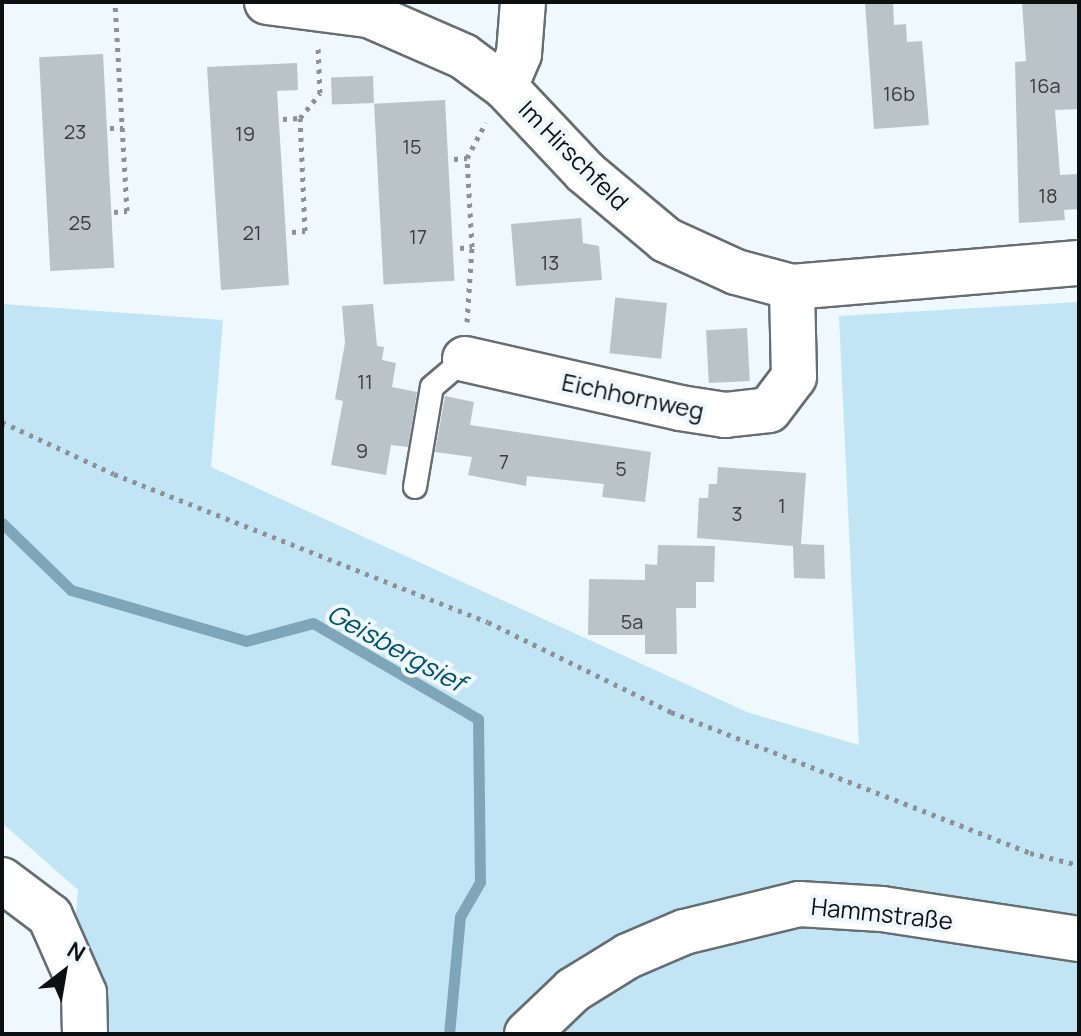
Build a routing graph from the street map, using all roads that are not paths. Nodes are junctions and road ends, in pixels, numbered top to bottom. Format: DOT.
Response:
graph roads {
  1 [pos="267,2"];
  2 [pos="523,2"];
  3 [pos="505,87"];
  4 [pos="1079,263"];
  5 [pos="792,287"];
  6 [pos="465,359"];
  7 [pos="415,487"];
  8 [pos="2,880"];
  9 [pos="1079,939"];
  10 [pos="85,1034"];
  11 [pos="527,1034"];
  1 -- 3 [label="street, Im Hirschfeld"];
  2 -- 3 [label="street"];
  3 -- 5 [label="street, Im Hirschfeld"];
  4 -- 5 [label="street, Im Hirschfeld"];
  5 -- 6 [label="street, Eichhornweg"];
  6 -- 7 [label="lane"];
  8 -- 10 [label="street"];
  9 -- 11 [label="street, Hammstraße"];
}
